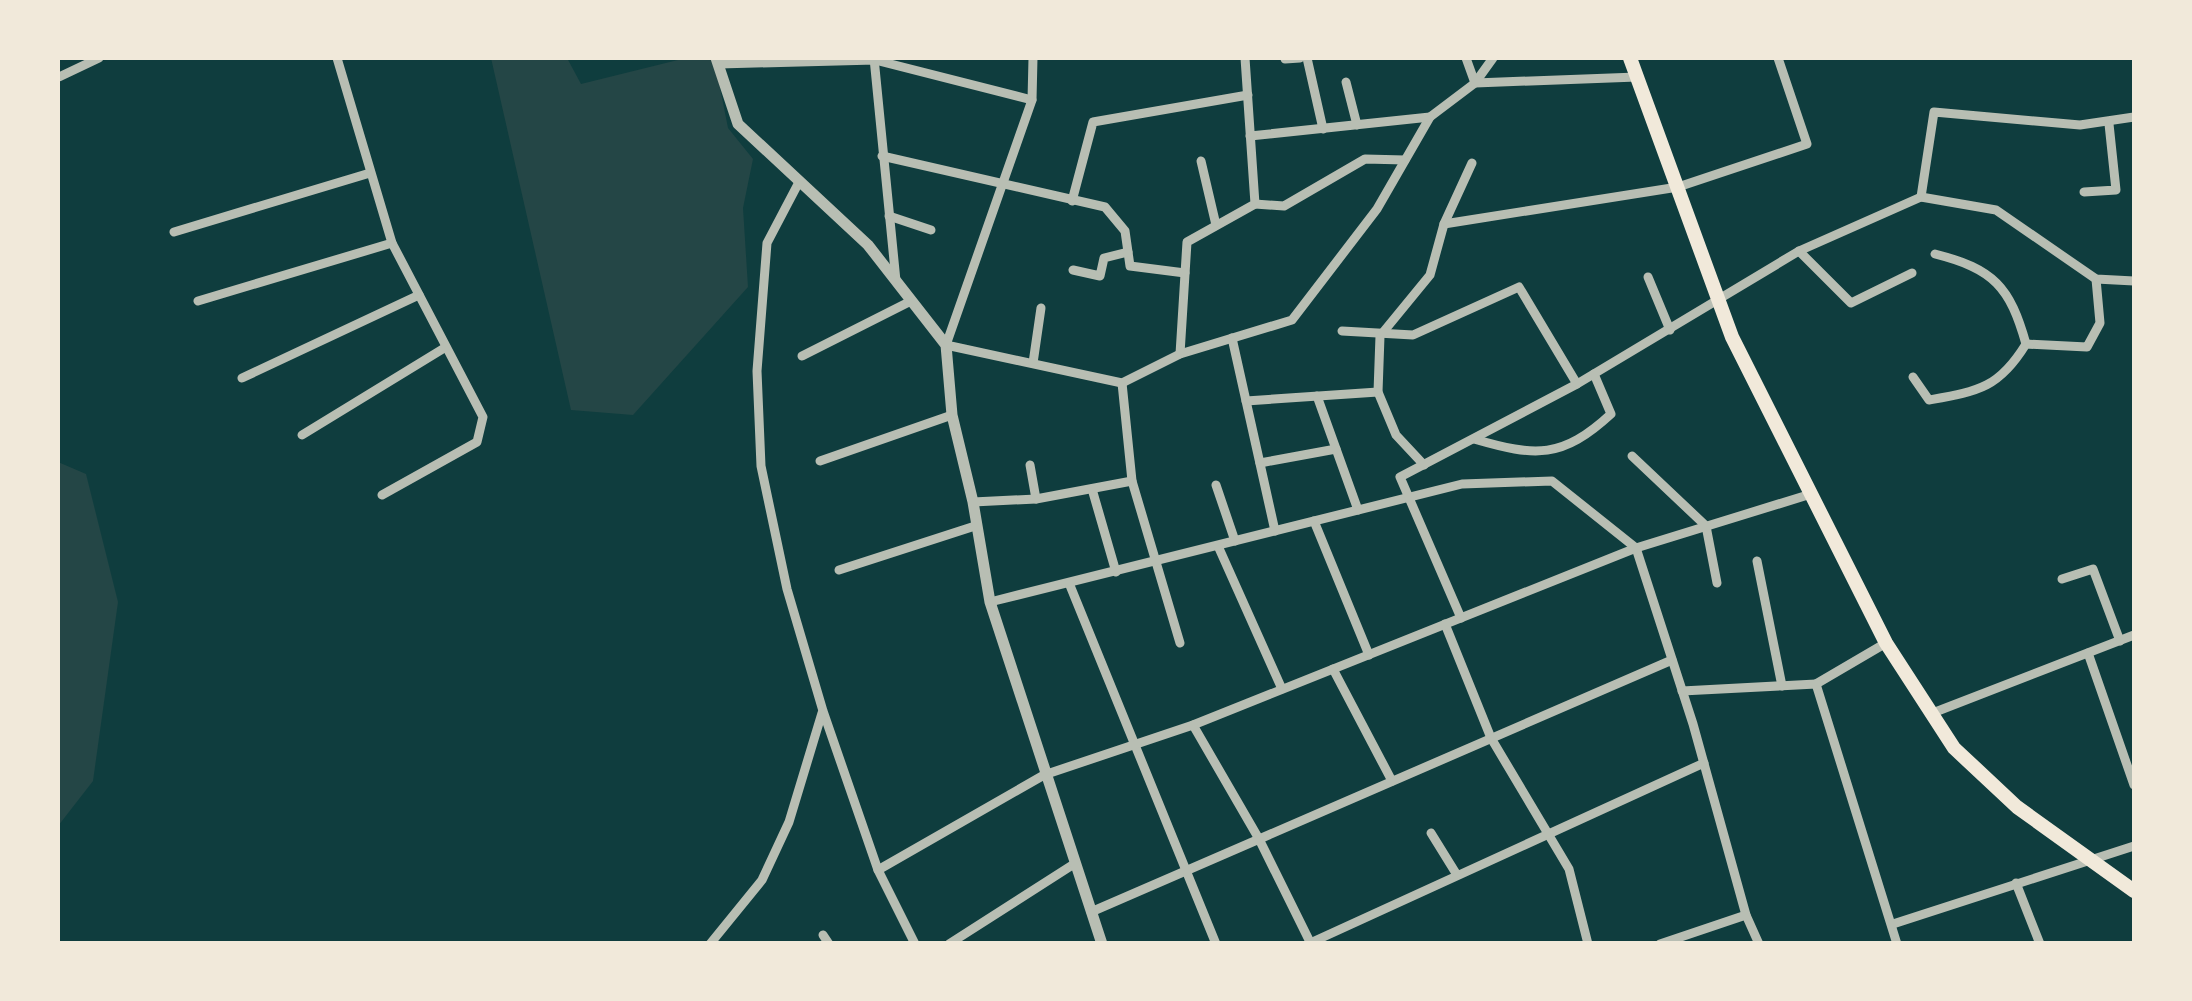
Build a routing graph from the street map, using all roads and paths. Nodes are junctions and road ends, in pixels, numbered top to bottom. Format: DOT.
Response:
graph roads {
  1 [pos="99,58"];
  2 [pos="337,58"];
  3 [pos="875,58"];
  4 [pos="1032,58"];
  5 [pos="1245,58"];
  6 [pos="1304,58"];
  7 [pos="1466,58"];
  8 [pos="1492,58"];
  9 [pos="1630,58"];
  10 [pos="1778,58"];
  11 [pos="1284,59"];
  12 [pos="717,61"];
  13 [pos="59,77"];
  14 [pos="1637,78"];
  15 [pos="1346,82"];
  16 [pos="1475,83"];
  17 [pos="1248,95"];
  18 [pos="1032,100"];
  19 [pos="1430,117"];
  20 [pos="2134,117"];
  21 [pos="2109,124"];
  22 [pos="1357,125"];
  23 [pos="1323,128"];
  24 [pos="1250,136"];
  25 [pos="882,156"];
  26 [pos="1405,160"];
  27 [pos="1201,161"];
  28 [pos="1472,163"];
  29 [pos="370,173"];
  30 [pos="798,184"];
  31 [pos="1004,184"];
  32 [pos="1678,187"];
  33 [pos="2084,192"];
  34 [pos="1920,197"];
  35 [pos="1072,201"];
  36 [pos="1255,204"];
  37 [pos="888,216"];
  38 [pos="1444,224"];
  39 [pos="1216,226"];
  40 [pos="931,230"];
  41 [pos="174,232"];
  42 [pos="392,243"];
  43 [pos="1799,251"];
  44 [pos="1128,252"];
  45 [pos="1935,254"];
  46 [pos="1073,270"];
  47 [pos="1185,273"];
  48 [pos="1912,273"];
  49 [pos="1648,277"];
  50 [pos="2096,279"];
  51 [pos="2134,281"];
  52 [pos="896,284"];
  53 [pos="419,295"];
  54 [pos="1718,298"];
  55 [pos="198,301"];
  56 [pos="909,302"];
  57 [pos="1041,308"];
  58 [pos="1342,330"];
  59 [pos="1670,330"];
  60 [pos="1380,336"];
  61 [pos="1232,338"];
  62 [pos="946,344"];
  63 [pos="2026,344"];
  64 [pos="446,346"];
  65 [pos="1180,354"];
  66 [pos="802,356"];
  67 [pos="1033,362"];
  68 [pos="1594,374"];
  69 [pos="1912,377"];
  70 [pos="242,378"];
  71 [pos="1122,383"];
  72 [pos="1576,384"];
  73 [pos="1378,392"];
  74 [pos="1317,396"];
  75 [pos="1246,401"];
  76 [pos="952,415"];
  77 [pos="302,435"];
  78 [pos="1474,439"];
  79 [pos="1336,449"];
  80 [pos="1632,456"];
  81 [pos="820,460"];
  82 [pos="1260,463"];
  83 [pos="1424,465"];
  84 [pos="1030,466"];
  85 [pos="1132,481"];
  86 [pos="1216,485"];
  87 [pos="1092,489"];
  88 [pos="1811,494"];
  89 [pos="382,495"];
  90 [pos="1407,498"];
  91 [pos="1036,499"];
  92 [pos="973,502"];
  93 [pos="1358,510"];
  94 [pos="1314,521"];
  95 [pos="975,526"];
  96 [pos="1706,526"];
  97 [pos="1276,531"];
  98 [pos="1235,541"];
  99 [pos="1218,546"];
  100 [pos="1636,548"];
  101 [pos="1756,561"];
  102 [pos="1153,562"];
  103 [pos="839,570"];
  104 [pos="1116,572"];
  105 [pos="2062,578"];
  106 [pos="1069,584"];
  107 [pos="1717,584"];
  108 [pos="990,602"];
  109 [pos="1461,618"];
  110 [pos="1444,624"];
  111 [pos="2134,635"];
  112 [pos="2120,641"];
  113 [pos="1180,643"];
  114 [pos="1886,643"];
  115 [pos="2088,653"];
  116 [pos="1369,655"];
  117 [pos="1672,660"];
  118 [pos="1333,669"];
  119 [pos="1816,684"];
  120 [pos="1782,686"];
  121 [pos="1282,689"];
  122 [pos="1682,692"];
  123 [pos="823,710"];
  124 [pos="1930,714"];
  125 [pos="1192,725"];
  126 [pos="1491,738"];
  127 [pos="1136,744"];
  128 [pos="1704,763"];
  129 [pos="1044,775"];
  130 [pos="1392,781"];
  131 [pos="2134,784"];
  132 [pos="1430,833"];
  133 [pos="1547,833"];
  134 [pos="1260,839"];
  135 [pos="2134,846"];
  136 [pos="2089,858"];
  137 [pos="1074,864"];
  138 [pos="878,870"];
  139 [pos="1186,870"];
  140 [pos="1458,875"];
  141 [pos="2016,883"];
  142 [pos="2134,891"];
  143 [pos="1091,912"];
  144 [pos="1746,915"];
  145 [pos="1893,924"];
  146 [pos="1310,943"];
  147 [pos="710,944"];
  148 [pos="915,944"];
  149 [pos="949,944"];
  150 [pos="1102,944"];
  151 [pos="1216,944"];
  152 [pos="1588,944"];
  153 [pos="1660,944"];
  154 [pos="1759,944"];
  155 [pos="1897,944"];
  156 [pos="2040,944"];
  1 -- 13 [label="street"];
  2 -- 29 [label="street"];
  3 -- 12 [label="street"];
  3 -- 18 [label="street"];
  3 -- 25 [label="street"];
  4 -- 18 [label="street"];
  5 -- 17 [label="street"];
  6 -- 11 [label="street"];
  6 -- 23 [label="street"];
  7 -- 16 [label="street"];
  8 -- 16 [label="street"];
  9 -- 14 [label="main road"];
  10 -- 32 [label="street"];
  12 -- 30 [label="street"];
  14 -- 16 [label="street"];
  14 -- 32 [label="main road"];
  15 -- 22 [label="street"];
  16 -- 19 [label="street"];
  17 -- 24 [label="street"];
  17 -- 35 [label="street"];
  18 -- 31 [label="street"];
  19 -- 22 [label="street"];
  19 -- 26 [label="street"];
  20 -- 21 [label="street"];
  21 -- 33 [label="street"];
  21 -- 34 [label="street"];
  22 -- 23 [label="street"];
  23 -- 24 [label="street"];
  24 -- 36 [label="street"];
  25 -- 31 [label="street"];
  25 -- 37 [label="street"];
  26 -- 36 [label="street"];
  26 -- 61 [label="street"];
  27 -- 39 [label="street"];
  28 -- 38 [label="street"];
  29 -- 41 [label="street"];
  29 -- 42 [label="street"];
  30 -- 52 [label="street"];
  30 -- 123 [label="street"];
  31 -- 35 [label="street"];
  31 -- 62 [label="street"];
  32 -- 38 [label="street"];
  32 -- 54 [label="main road"];
  34 -- 43 [label="street"];
  34 -- 50 [label="street"];
  35 -- 44 [label="street"];
  36 -- 39 [label="street"];
  37 -- 40 [label="street"];
  37 -- 52 [label="street"];
  38 -- 60 [label="street"];
  39 -- 47 [label="street"];
  42 -- 53 [label="street"];
  42 -- 55 [label="street"];
  43 -- 48 [label="street"];
  43 -- 54 [label="street"];
  44 -- 46 [label="street"];
  44 -- 47 [label="street"];
  45 -- 63 [label="street"];
  47 -- 65 [label="street"];
  49 -- 59 [label="street"];
  50 -- 51 [label="street"];
  50 -- 63 [label="street"];
  52 -- 56 [label="street"];
  53 -- 64 [label="street"];
  53 -- 70 [label="street"];
  54 -- 59 [label="street"];
  54 -- 88 [label="main road"];
  56 -- 62 [label="street"];
  56 -- 66 [label="street"];
  57 -- 67 [label="street"];
  58 -- 60 [label="street"];
  59 -- 68 [label="street"];
  60 -- 72 [label="street"];
  60 -- 73 [label="street"];
  61 -- 65 [label="street"];
  61 -- 75 [label="street"];
  62 -- 67 [label="street"];
  62 -- 76 [label="street"];
  63 -- 69 [label="street"];
  64 -- 77 [label="street"];
  64 -- 89 [label="street"];
  65 -- 71 [label="street"];
  67 -- 71 [label="street"];
  68 -- 72 [label="street"];
  68 -- 78 [label="street"];
  71 -- 85 [label="street"];
  72 -- 78 [label="street"];
  73 -- 74 [label="street"];
  73 -- 83 [label="street"];
  74 -- 75 [label="street"];
  74 -- 79 [label="street"];
  75 -- 82 [label="street"];
  76 -- 81 [label="street"];
  76 -- 92 [label="street"];
  78 -- 83 [label="street"];
  79 -- 82 [label="street"];
  79 -- 93 [label="street"];
  80 -- 96 [label="street"];
  82 -- 97 [label="street"];
  83 -- 90 [label="street"];
  84 -- 91 [label="street"];
  85 -- 87 [label="street"];
  85 -- 102 [label="street"];
  86 -- 98 [label="street"];
  87 -- 91 [label="street"];
  87 -- 104 [label="street"];
  88 -- 96 [label="street"];
  88 -- 114 [label="main road"];
  90 -- 93 [label="street"];
  90 -- 100 [label="street"];
  90 -- 109 [label="street"];
  91 -- 92 [label="street"];
  92 -- 95 [label="street"];
  93 -- 94 [label="street"];
  94 -- 97 [label="street"];
  94 -- 116 [label="street"];
  95 -- 103 [label="street"];
  95 -- 108 [label="street"];
  96 -- 100 [label="street"];
  96 -- 107 [label="street"];
  97 -- 98 [label="street"];
  98 -- 99 [label="street"];
  99 -- 102 [label="street"];
  99 -- 121 [label="street"];
  100 -- 109 [label="street"];
  100 -- 117 [label="street"];
  101 -- 120 [label="street"];
  102 -- 104 [label="street"];
  102 -- 113 [label="street"];
  104 -- 106 [label="street"];
  105 -- 112 [label="street"];
  106 -- 108 [label="street"];
  106 -- 127 [label="street"];
  108 -- 129 [label="street"];
  109 -- 110 [label="street"];
  110 -- 116 [label="street"];
  110 -- 126 [label="street"];
  111 -- 112 [label="street"];
  112 -- 115 [label="street"];
  114 -- 119 [label="street"];
  114 -- 124 [label="main road"];
  115 -- 124 [label="street"];
  115 -- 131 [label="street"];
  116 -- 118 [label="street"];
  117 -- 122 [label="street"];
  117 -- 126 [label="street"];
  118 -- 121 [label="street"];
  118 -- 130 [label="street"];
  119 -- 120 [label="street"];
  119 -- 145 [label="street"];
  120 -- 122 [label="street"];
  121 -- 125 [label="street"];
  122 -- 128 [label="street"];
  123 -- 138 [label="street"];
  123 -- 147 [label="street"];
  124 -- 136 [label="main road"];
  125 -- 127 [label="street"];
  125 -- 134 [label="street"];
  126 -- 130 [label="street"];
  126 -- 133 [label="street"];
  127 -- 129 [label="street"];
  127 -- 139 [label="street"];
  128 -- 133 [label="street"];
  128 -- 144 [label="street"];
  129 -- 137 [label="street"];
  129 -- 138 [label="street"];
  130 -- 134 [label="street"];
  132 -- 140 [label="street"];
  133 -- 140 [label="street"];
  133 -- 152 [label="street"];
  134 -- 139 [label="street"];
  134 -- 146 [label="street"];
  135 -- 136 [label="street"];
  136 -- 141 [label="street"];
  136 -- 142 [label="main road"];
  137 -- 143 [label="street"];
  137 -- 149 [label="street"];
  138 -- 148 [label="street"];
  139 -- 143 [label="street"];
  139 -- 151 [label="street"];
  140 -- 146 [label="street"];
  141 -- 145 [label="street"];
  141 -- 156 [label="street"];
  143 -- 150 [label="street"];
  144 -- 153 [label="street"];
  144 -- 154 [label="street"];
  145 -- 155 [label="street"];
}
